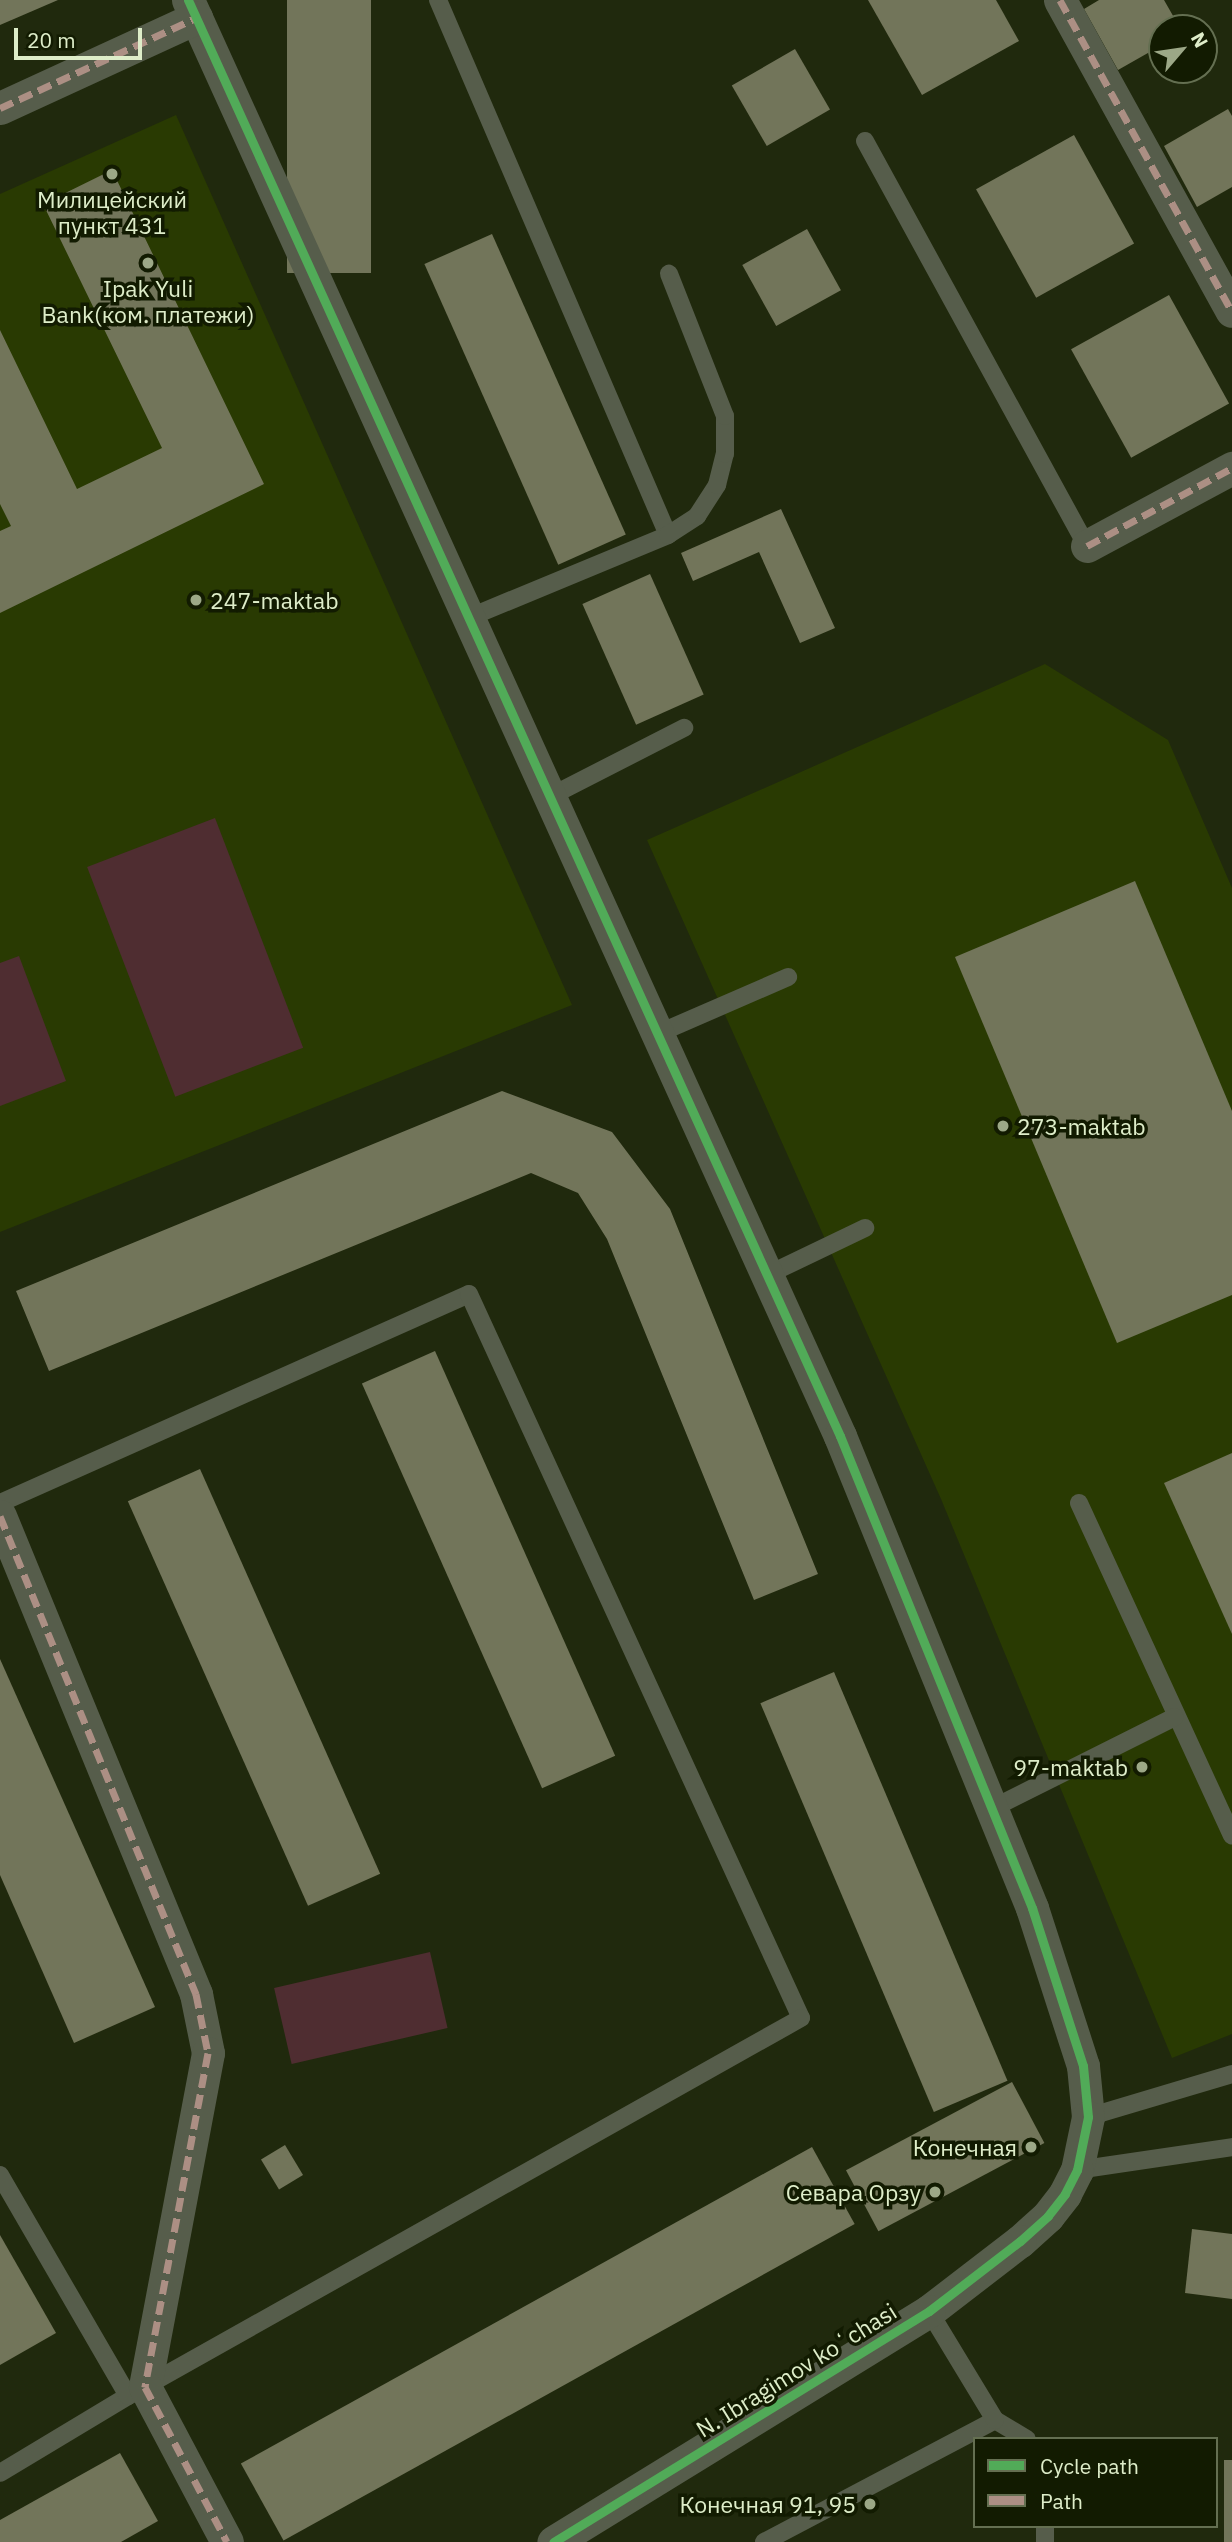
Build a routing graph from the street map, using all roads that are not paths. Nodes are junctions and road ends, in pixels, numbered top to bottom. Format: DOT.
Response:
graph roads {
  1 [pos="438,0"];
  2 [pos="1060,0"];
  3 [pos="192,9"];
  4 [pos="0,108"];
  5 [pos="864,141"];
  6 [pos="669,274"];
  7 [pos="1232,311"];
  8 [pos="1232,468"];
  9 [pos="668,535"];
  10 [pos="1087,546"];
  11 [pos="468,618"];
  12 [pos="684,728"];
  13 [pos="549,797"];
  14 [pos="788,977"];
  15 [pos="657,1034"];
  16 [pos="865,1228"];
  17 [pos="767,1275"];
  18 [pos="0,1503"];
  19 [pos="1079,1503"];
  20 [pos="0,1516"];
  21 [pos="1175,1717"];
  22 [pos="993,1808"];
  23 [pos="1232,1835"];
  24 [pos="1232,2074"];
  25 [pos="1088,2118"];
  26 [pos="1232,2147"];
  27 [pos="1077,2170"];
  28 [pos="0,2175"];
  29 [pos="929,2311"];
  30 [pos="137,2392"];
  31 [pos="995,2420"];
  32 [pos="1024,2437"];
  33 [pos="0,2473"];
  34 [pos="227,2542"];
  35 [pos="553,2542"];
  36 [pos="764,2542"];
  1 -- 9 [label="lane"];
  2 -- 7 [label="street"];
  3 -- 4 [label="street"];
  3 -- 11 [label="street, N. Ibragimov koʻchasi"];
  5 -- 10 [label="lane"];
  6 -- 9 [label="lane"];
  8 -- 10 [label="street"];
  9 -- 11 [label="lane"];
  11 -- 13 [label="street, N. Ibragimov koʻchasi"];
  12 -- 13 [label="lane"];
  13 -- 15 [label="street, N. Ibragimov koʻchasi"];
  14 -- 15 [label="lane"];
  15 -- 17 [label="street, N. Ibragimov koʻchasi"];
  16 -- 17 [label="lane"];
  17 -- 22 [label="street, N. Ibragimov koʻchasi"];
  18 -- 30 [label="lane"];
  19 -- 21 [label="lane"];
  20 -- 30 [label="street"];
  21 -- 22 [label="lane"];
  21 -- 23 [label="lane"];
  22 -- 25 [label="street, N. Ibragimov koʻchasi"];
  24 -- 25 [label="lane"];
  25 -- 27 [label="street, N. Ibragimov koʻchasi"];
  26 -- 27 [label="lane"];
  27 -- 29 [label="street, N. Ibragimov koʻchasi"];
  28 -- 30 [label="lane"];
  29 -- 31 [label="lane"];
  29 -- 35 [label="street, N. Ibragimov koʻchasi"];
  30 -- 33 [label="lane"];
  30 -- 34 [label="street"];
  31 -- 32 [label="lane"];
  31 -- 36 [label="lane"];
}
